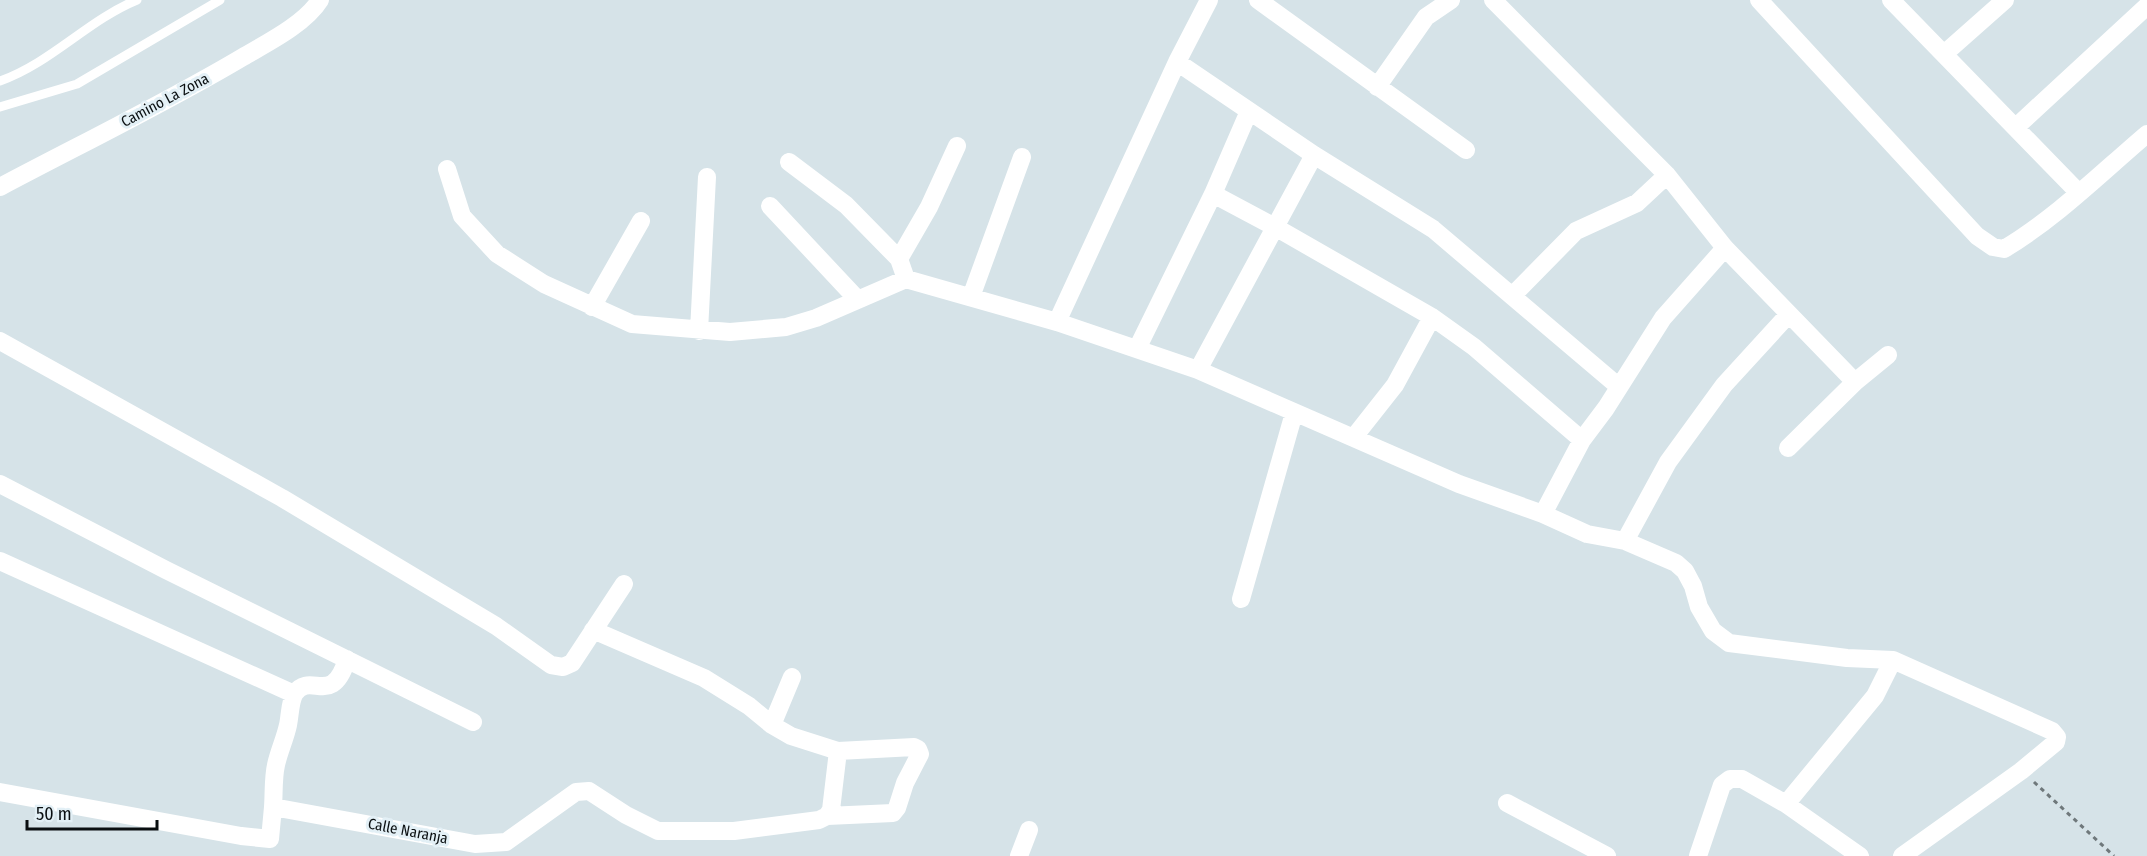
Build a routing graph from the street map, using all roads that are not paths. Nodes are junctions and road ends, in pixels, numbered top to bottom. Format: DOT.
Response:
graph roads {
  1 [pos="137,0"];
  2 [pos="220,0"];
  3 [pos="320,0"];
  4 [pos="1209,0"];
  5 [pos="1258,0"];
  6 [pos="1450,0"];
  7 [pos="1493,0"];
  8 [pos="1759,0"];
  9 [pos="1891,0"];
  10 [pos="2005,0"];
  11 [pos="2147,6"];
  12 [pos="1944,54"];
  13 [pos="1177,62"];
  14 [pos="0,81"];
  15 [pos="1377,87"];
  16 [pos="0,107"];
  17 [pos="1249,111"];
  18 [pos="2016,127"];
  19 [pos="2147,134"];
  20 [pos="957,146"];
  21 [pos="1466,150"];
  22 [pos="1314,155"];
  23 [pos="1022,157"];
  24 [pos="789,162"];
  25 [pos="447,169"];
  26 [pos="1667,175"];
  27 [pos="707,177"];
  28 [pos="0,187"];
  29 [pos="2079,193"];
  30 [pos="1213,194"];
  31 [pos="770,206"];
  32 [pos="641,221"];
  33 [pos="1275,227"];
  34 [pos="1725,248"];
  35 [pos="899,259"];
  36 [pos="906,279"];
  37 [pos="1512,296"];
  38 [pos="971,297"];
  39 [pos="858,300"];
  40 [pos="592,308"];
  41 [pos="1789,314"];
  42 [pos="1432,317"];
  43 [pos="1057,322"];
  44 [pos="699,331"];
  45 [pos="0,341"];
  46 [pos="1137,349"];
  47 [pos="1888,355"];
  48 [pos="1197,370"];
  49 [pos="1855,382"];
  50 [pos="1618,386"];
  51 [pos="1294,413"];
  52 [pos="1354,437"];
  53 [pos="1582,440"];
  54 [pos="1788,448"];
  55 [pos="0,484"];
  56 [pos="1543,514"];
  57 [pos="1626,541"];
  58 [pos="0,561"];
  59 [pos="624,584"];
  60 [pos="1241,598"];
  61 [pos="593,630"];
  62 [pos="347,659"];
  63 [pos="1893,660"];
  64 [pos="792,677"];
  65 [pos="294,694"];
  66 [pos="473,722"];
  67 [pos="772,724"];
  68 [pos="838,751"];
  69 [pos="0,792"];
  70 [pos="1507,803"];
  71 [pos="1786,804"];
  72 [pos="273,807"];
  73 [pos="827,816"];
  74 [pos="1029,830"];
  75 [pos="268,848"];
  76 [pos="511,849"];
  77 [pos="1019,856"];
  78 [pos="1607,856"];
  79 [pos="1698,856"];
  80 [pos="1860,856"];
  81 [pos="1902,856"];
  1 -- 14 [label="lane"];
  2 -- 16 [label="lane"];
  3 -- 28 [label="street, Camino La Zona"];
  4 -- 13 [label="street"];
  5 -- 15 [label="street"];
  6 -- 15 [label="street"];
  7 -- 26 [label="street"];
  8 -- 29 [label="street"];
  9 -- 12 [label="street"];
  10 -- 12 [label="street"];
  11 -- 18 [label="street"];
  12 -- 18 [label="street"];
  13 -- 17 [label="street"];
  13 -- 43 [label="street"];
  15 -- 21 [label="street"];
  17 -- 22 [label="street"];
  17 -- 30 [label="street"];
  18 -- 29 [label="street"];
  19 -- 29 [label="street"];
  20 -- 35 [label="street"];
  22 -- 33 [label="street"];
  22 -- 37 [label="street"];
  23 -- 38 [label="street"];
  24 -- 35 [label="street"];
  25 -- 40 [label="street"];
  26 -- 34 [label="street"];
  26 -- 37 [label="street"];
  27 -- 44 [label="street"];
  30 -- 33 [label="street"];
  30 -- 46 [label="street"];
  31 -- 39 [label="street"];
  32 -- 40 [label="street"];
  33 -- 42 [label="street"];
  33 -- 48 [label="street"];
  34 -- 41 [label="street"];
  34 -- 50 [label="street"];
  35 -- 36 [label="street"];
  36 -- 38 [label="street"];
  36 -- 39 [label="street"];
  37 -- 50 [label="street"];
  38 -- 43 [label="street"];
  39 -- 44 [label="street"];
  40 -- 44 [label="street"];
  41 -- 49 [label="street"];
  41 -- 57 [label="street"];
  42 -- 52 [label="street"];
  42 -- 53 [label="street"];
  43 -- 46 [label="street"];
  45 -- 61 [label="street"];
  46 -- 48 [label="street"];
  47 -- 49 [label="street"];
  48 -- 51 [label="street"];
  49 -- 54 [label="street"];
  50 -- 53 [label="street"];
  51 -- 52 [label="street"];
  51 -- 60 [label="street"];
  52 -- 56 [label="street"];
  53 -- 56 [label="street"];
  55 -- 62 [label="street"];
  56 -- 57 [label="street"];
  57 -- 63 [label="street"];
  58 -- 65 [label="street"];
  59 -- 61 [label="street"];
  61 -- 67 [label="street"];
  62 -- 65 [label="street"];
  62 -- 66 [label="street"];
  63 -- 71 [label="street"];
  63 -- 81 [label="street"];
  64 -- 67 [label="street"];
  65 -- 72 [label="street"];
  67 -- 68 [label="street"];
  68 -- 73 [label="street"];
  68 -- 73 [label="street, Calle Naranja"];
  69 -- 75 [label="street"];
  70 -- 78 [label="street"];
  71 -- 79 [label="street"];
  71 -- 80 [label="street"];
  72 -- 75 [label="street"];
  72 -- 76 [label="street, Calle Naranja"];
  73 -- 76 [label="street, Calle Naranja"];
  74 -- 77 [label="street"];
}
